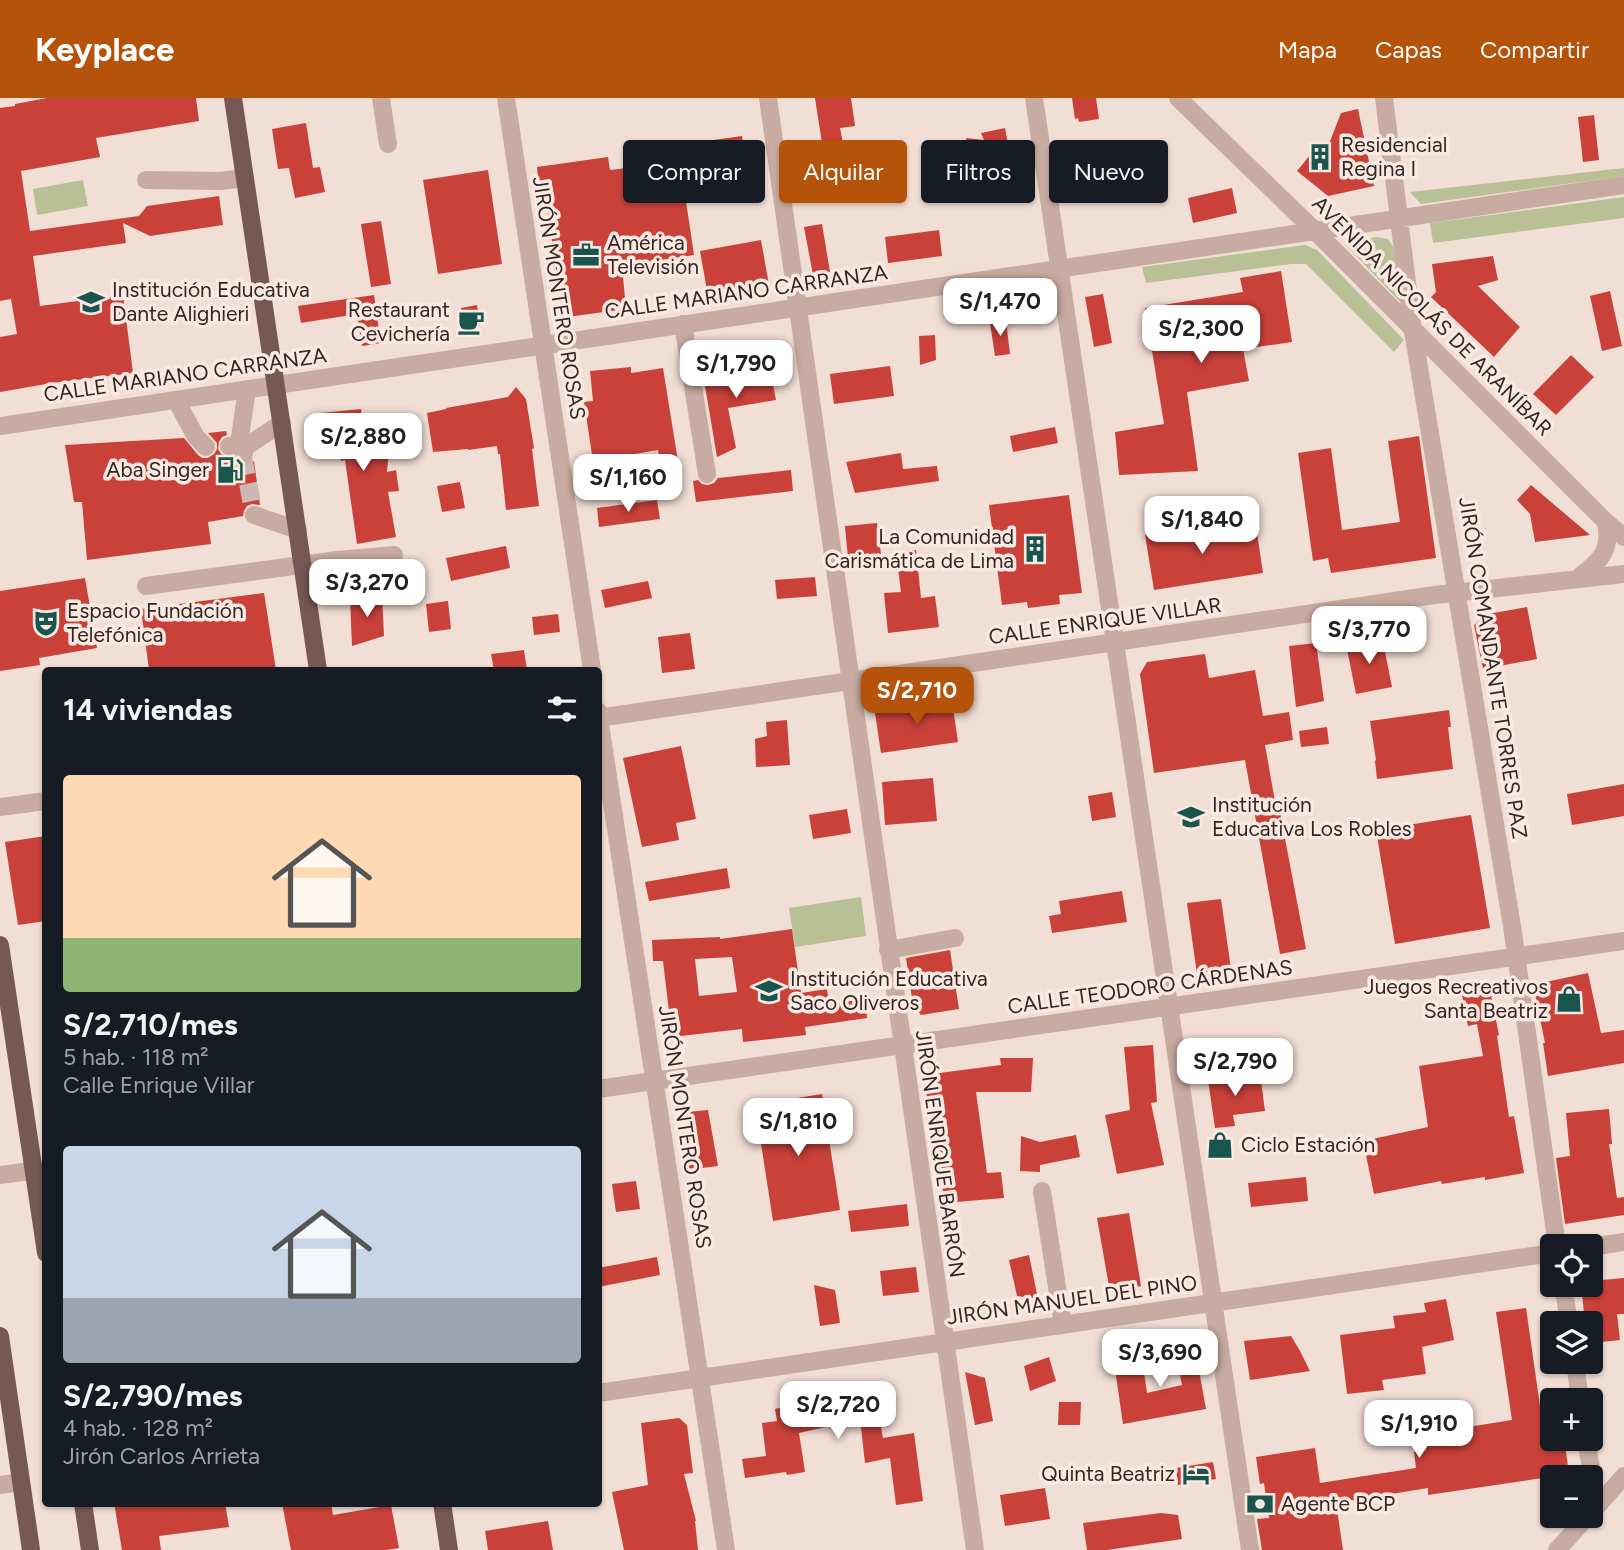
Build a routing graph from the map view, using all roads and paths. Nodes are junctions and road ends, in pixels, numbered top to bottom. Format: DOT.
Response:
graph roads {
  1 [pos="233,98"];
  2 [pos="381,98"];
  3 [pos="506,98"];
  4 [pos="768,98"];
  5 [pos="1034,98"];
  6 [pos="1178,98"];
  7 [pos="1384,98"];
  8 [pos="388,144"];
  9 [pos="245,178"];
  10 [pos="146,180"];
  11 [pos="1624,185"];
  12 [pos="1400,218"];
  13 [pos="1315,231"];
  14 [pos="1059,269"];
  15 [pos="799,307"];
  16 [pos="683,324"];
  17 [pos="1413,331"];
  18 [pos="543,345"];
  19 [pos="276,385"];
  20 [pos="247,389"];
  21 [pos="176,400"];
  22 [pos="282,423"];
  23 [pos="0,426"];
  24 [pos="205,447"];
  25 [pos="706,474"];
  26 [pos="254,515"];
  27 [pos="1606,522"];
  28 [pos="298,530"];
  29 [pos="1624,537"];
  30 [pos="394,555"];
  31 [pos="303,565"];
  32 [pos="1624,574"];
  33 [pos="1577,579"];
  34 [pos="146,586"];
  35 [pos="1457,592"];
  36 [pos="1114,642"];
  37 [pos="318,667"];
  38 [pos="593,667"];
  39 [pos="850,681"];
  40 [pos="602,716"];
  41 [pos="602,736"];
  42 [pos="42,801"];
  43 [pos="0,807"];
  44 [pos="955,938"];
  45 [pos="1624,942"];
  46 [pos="0,945"];
  47 [pos="888,950"];
  48 [pos="1517,957"];
  49 [pos="1169,1007"];
  50 [pos="901,1046"];
  51 [pos="655,1081"];
  52 [pos="602,1088"];
  53 [pos="39,1170"];
  54 [pos="0,1175"];
  55 [pos="1042,1192"];
  56 [pos="42,1206"];
  57 [pos="1555,1234"];
  58 [pos="1624,1242"];
  59 [pos="1603,1245"];
  60 [pos="1540,1255"];
  61 [pos="1213,1303"];
  62 [pos="1063,1325"];
  63 [pos="0,1336"];
  64 [pos="944,1342"];
  65 [pos="700,1378"];
  66 [pos="602,1392"];
  67 [pos="1624,1476"];
  68 [pos="21,1482"];
  69 [pos="0,1485"];
  70 [pos="1603,1499"];
  71 [pos="84,1507"];
  72 [pos="443,1507"];
  73 [pos="1577,1528"];
  74 [pos="31,1550"];
  75 [pos="90,1550"];
  76 [pos="449,1550"];
  77 [pos="726,1550"];
  78 [pos="975,1550"];
  79 [pos="1250,1550"];
  80 [pos="1557,1550"];
  1 -- 9 [label="main road"];
  2 -- 8 [label="street"];
  3 -- 18 [label="street, JIRÓN MONTERO ROSAS"];
  4 -- 15 [label="street, JIRÓN ENRIQUE BARRÓN"];
  5 -- 14 [label="street"];
  6 -- 13 [label="street, AVENIDA NICOLÁS DE ARANÍBAR"];
  7 -- 12 [label="street, JIRÓN COMANDANTE TORRES PAZ"];
  9 -- 10 [label="street"];
  9 -- 19 [label="main road"];
  11 -- 12 [label="street, CALLE MARIANO CARRANZA"];
  12 -- 13 [label="street, CALLE MARIANO CARRANZA"];
  12 -- 17 [label="street, JIRÓN COMANDANTE TORRES PAZ"];
  13 -- 14 [label="street, CALLE MARIANO CARRANZA"];
  13 -- 17 [label="street, AVENIDA NICOLÁS DE ARANÍBAR"];
  14 -- 15 [label="street, CALLE MARIANO CARRANZA"];
  14 -- 36 [label="street"];
  15 -- 16 [label="street, CALLE MARIANO CARRANZA"];
  15 -- 39 [label="street, JIRÓN ENRIQUE BARRÓN"];
  16 -- 18 [label="street, CALLE MARIANO CARRANZA"];
  16 -- 25 [label="street"];
  17 -- 27 [label="street, AVENIDA NICOLÁS DE ARANÍBAR"];
  17 -- 35 [label="street, JIRÓN COMANDANTE TORRES PAZ"];
  18 -- 19 [label="street, CALLE MARIANO CARRANZA"];
  18 -- 38 [label="street, JIRÓN MONTERO ROSAS"];
  19 -- 20 [label="street, CALLE MARIANO CARRANZA"];
  19 -- 22 [label="main road"];
  20 -- 21 [label="street, CALLE MARIANO CARRANZA"];
  20 -- 22 [label="street"];
  21 -- 23 [label="street, CALLE MARIANO CARRANZA"];
  21 -- 24 [label="street"];
  22 -- 28 [label="main road"];
  26 -- 28 [label="street"];
  27 -- 29 [label="street, AVENIDA NICOLÁS DE ARANÍBAR"];
  27 -- 33 [label="street"];
  28 -- 31 [label="main road"];
  30 -- 31 [label="street"];
  31 -- 34 [label="street"];
  31 -- 37 [label="main road"];
  32 -- 33 [label="street, CALLE ENRIQUE VILLAR"];
  33 -- 35 [label="street, CALLE ENRIQUE VILLAR"];
  35 -- 36 [label="street, CALLE ENRIQUE VILLAR"];
  35 -- 48 [label="street, JIRÓN COMANDANTE TORRES PAZ"];
  36 -- 39 [label="street, CALLE ENRIQUE VILLAR"];
  36 -- 49 [label="street"];
  39 -- 40 [label="street, CALLE ENRIQUE VILLAR"];
  39 -- 47 [label="street, JIRÓN ENRIQUE BARRÓN"];
  41 -- 51 [label="street, JIRÓN MONTERO ROSAS"];
  42 -- 43 [label="street"];
  44 -- 47 [label="street"];
  45 -- 48 [label="street, CALLE TEODORO CÁRDENAS"];
  46 -- 53 [label="main road"];
  47 -- 50 [label="street, JIRÓN ENRIQUE BARRÓN"];
  48 -- 49 [label="street, CALLE TEODORO CÁRDENAS"];
  48 -- 57 [label="street, JIRÓN COMANDANTE TORRES PAZ"];
  49 -- 50 [label="street, CALLE TEODORO CÁRDENAS"];
  49 -- 61 [label="street"];
  50 -- 51 [label="street, CALLE TEODORO CÁRDENAS"];
  50 -- 64 [label="street, JIRÓN ENRIQUE BARRÓN"];
  51 -- 52 [label="street, CALLE TEODORO CÁRDENAS"];
  51 -- 65 [label="street, JIRÓN MONTERO ROSAS"];
  53 -- 54 [label="street"];
  53 -- 56 [label="main road"];
  55 -- 62 [label="street"];
  58 -- 59 [label="street"];
  60 -- 61 [label="street, JIRÓN MANUEL DEL PINO"];
  61 -- 62 [label="street, JIRÓN MANUEL DEL PINO"];
  61 -- 79 [label="street"];
  62 -- 64 [label="street, JIRÓN MANUEL DEL PINO"];
  63 -- 68 [label="main road"];
  64 -- 65 [label="street, JIRÓN MANUEL DEL PINO"];
  64 -- 78 [label="street, JIRÓN ENRIQUE BARRÓN"];
  65 -- 66 [label="street, JIRÓN MANUEL DEL PINO"];
  65 -- 77 [label="street, JIRÓN MONTERO ROSAS"];
  67 -- 70 [label="street"];
  68 -- 69 [label="street"];
  68 -- 74 [label="main road"];
  71 -- 75 [label="main road"];
  72 -- 76 [label="main road"];
  73 -- 80 [label="street"];
}
